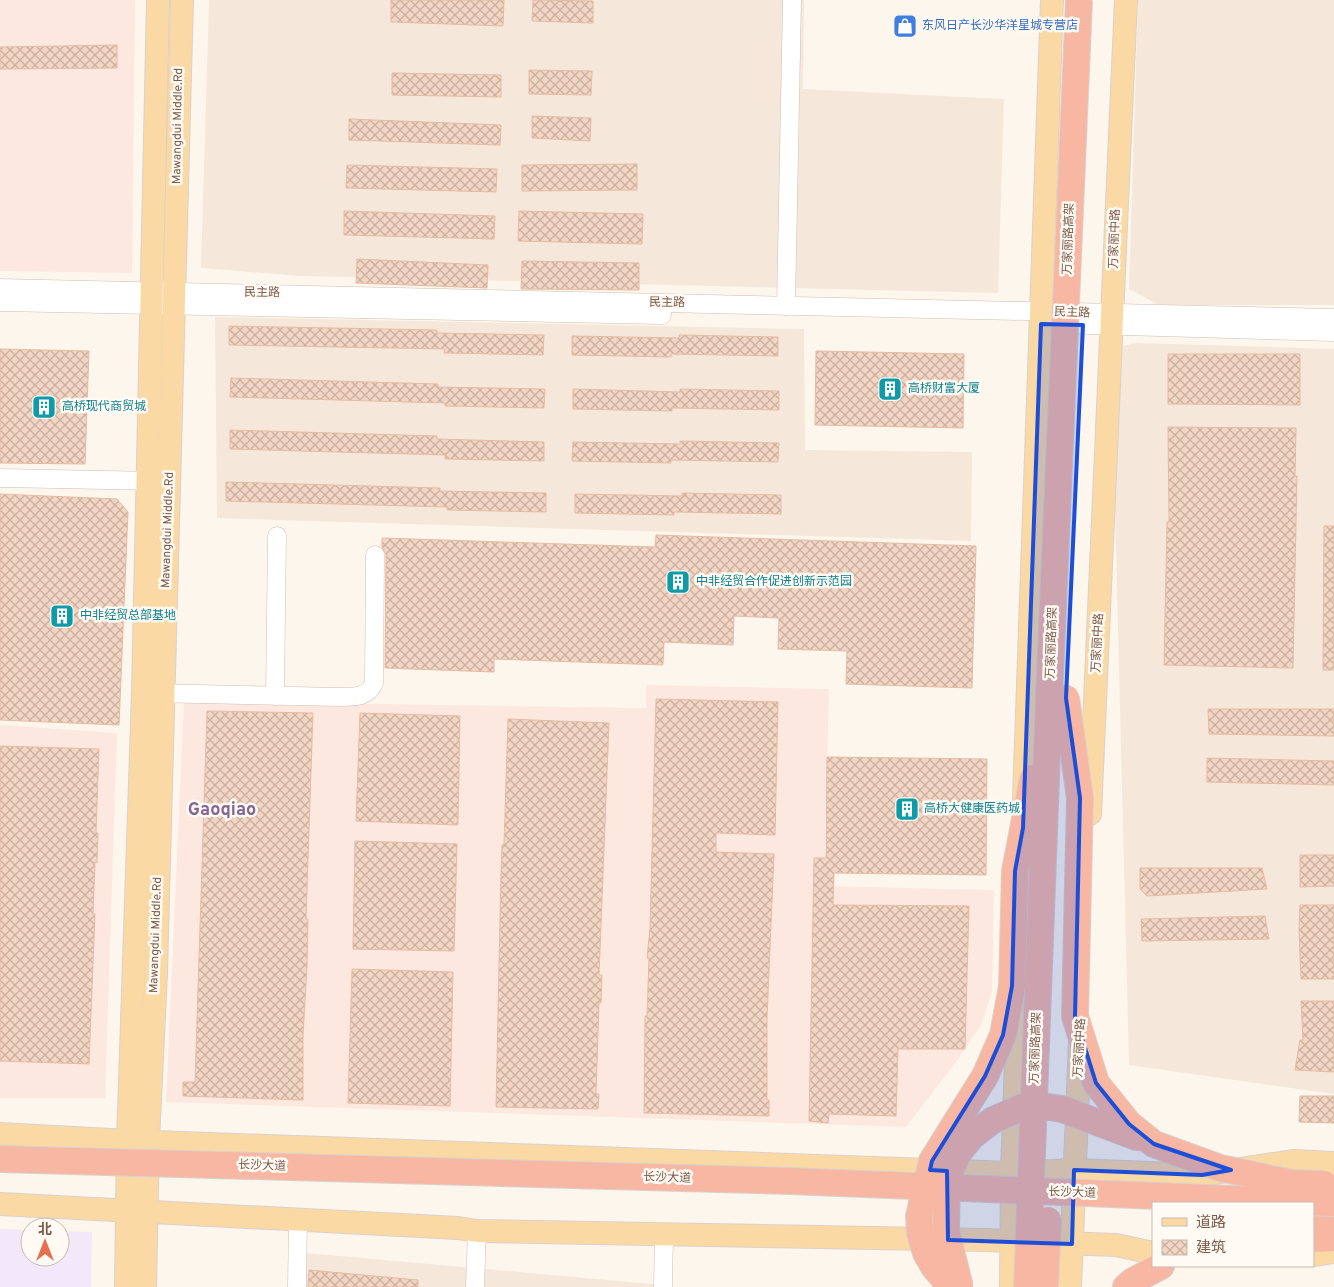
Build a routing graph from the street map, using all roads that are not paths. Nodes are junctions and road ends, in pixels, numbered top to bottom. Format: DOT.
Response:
graph roads {
  1 [pos="158,0"];
  2 [pos="182,0"];
  3 [pos="792,0"];
  4 [pos="1052,0"];
  5 [pos="1079,0"];
  6 [pos="1097,0"];
  7 [pos="1126,0"];
  8 [pos="0,288"];
  9 [pos="163,298"];
  10 [pos="0,302"];
  11 [pos="786,306"];
  12 [pos="1041,318"];
  13 [pos="1334,318"];
  14 [pos="1112,320"];
  15 [pos="1334,332"];
  16 [pos="0,478"];
  17 [pos="159,481"];
  18 [pos="277,536"];
  19 [pos="375,555"];
  20 [pos="153,693"];
  21 [pos="275,696"];
  22 [pos="1058,698"];
  23 [pos="0,1134"];
  24 [pos="138,1141"];
  25 [pos="1154,1144"];
  26 [pos="0,1159"];
  27 [pos="1334,1163"];
  28 [pos="1074,1170"];
  29 [pos="0,1172"];
  30 [pos="1012,1173"];
  31 [pos="1334,1184"];
  32 [pos="1309,1202"];
  33 [pos="1314,1202"];
  34 [pos="1334,1203"];
  35 [pos="0,1204"];
  36 [pos="137,1210"];
  37 [pos="1152,1214"];
  38 [pos="298,1219"];
  39 [pos="1314,1220"];
  40 [pos="1334,1221"];
  41 [pos="477,1231"];
  42 [pos="664,1235"];
  43 [pos="1334,1238"];
  44 [pos="1314,1239"];
  45 [pos="1012,1242"];
  46 [pos="1072,1244"];
  47 [pos="1334,1252"];
  48 [pos="1152,1253"];
  49 [pos="1314,1255"];
  50 [pos="1159,1267"];
  51 [pos="1126,1285"];
  52 [pos="126,1287"];
  53 [pos="145,1287"];
  54 [pos="297,1287"];
  55 [pos="475,1287"];
  56 [pos="663,1287"];
  57 [pos="951,1287"];
  58 [pos="960,1287"];
  59 [pos="1011,1287"];
  60 [pos="1027,1287"];
  61 [pos="1045,1287"];
  62 [pos="1070,1287"];
  1 -- 9 [label="main road, Mawangdui Middle.Rd"];
  2 -- 9 [label="main road, Mawangdui Middle.Rd"];
  3 -- 11 [label="street"];
  4 -- 12 [label="main road"];
  5 -- 22 [label="highway, 万家丽路高架, bridge"];
  6 -- 22 [label="highway, 万家丽路高架"];
  7 -- 14 [label="main road, 万家丽中路"];
  8 -- 9 [label="street, 民主路"];
  9 -- 10 [label="street, 民主路"];
  9 -- 11 [label="street, 民主路"];
  9 -- 12 [label="street, 民主路"];
  9 -- 17 [label="main road, Mawangdui Middle.Rd"];
  11 -- 12 [label="street, 民主路"];
  12 -- 14 [label="street, 民主路"];
  12 -- 30 [label="main road"];
  13 -- 14 [label="street, 民主路"];
  14 -- 15 [label="street, 民主路"];
  14 -- 28 [label="main road, 万家丽中路"];
  16 -- 17 [label="street"];
  17 -- 20 [label="main road, Mawangdui Middle.Rd"];
  18 -- 21 [label="street"];
  19 -- 21 [label="street"];
  20 -- 21 [label="street"];
  20 -- 24 [label="main road, Mawangdui Middle.Rd"];
  22 -- 25 [label="highway, bridge"];
  22 -- 57 [label="highway, bridge"];
  22 -- 60 [label="highway, 万家丽路高架, bridge"];
  22 -- 61 [label="highway, 万家丽路高架, bridge"];
  23 -- 24 [label="main road"];
  24 -- 30 [label="main road"];
  24 -- 36 [label="main road, Mawangdui Middle.Rd"];
  25 -- 31 [label="highway, bridge"];
  25 -- 58 [label="highway, bridge"];
  26 -- 32 [label="highway, 长沙大道, bridge"];
  27 -- 28 [label="main road"];
  28 -- 30 [label="main road"];
  28 -- 46 [label="main road, 万家丽中路"];
  29 -- 37 [label="highway, 长沙大道, bridge"];
  30 -- 45 [label="main road"];
  33 -- 34 [label="highway, 长沙大道, bridge"];
  35 -- 36 [label="main road"];
  36 -- 38 [label="main road"];
  36 -- 52 [label="main road"];
  36 -- 53 [label="main road"];
  38 -- 41 [label="main road"];
  38 -- 54 [label="street"];
  39 -- 40 [label="highway"];
  41 -- 42 [label="main road"];
  41 -- 55 [label="street"];
  42 -- 45 [label="main road"];
  42 -- 56 [label="street"];
  43 -- 44 [label="highway"];
  45 -- 46 [label="main road"];
  45 -- 59 [label="main road"];
  46 -- 48 [label="main road"];
  46 -- 62 [label="main road, 万家丽中路"];
  47 -- 49 [label="main road"];
  50 -- 51 [label="highway"];
}
